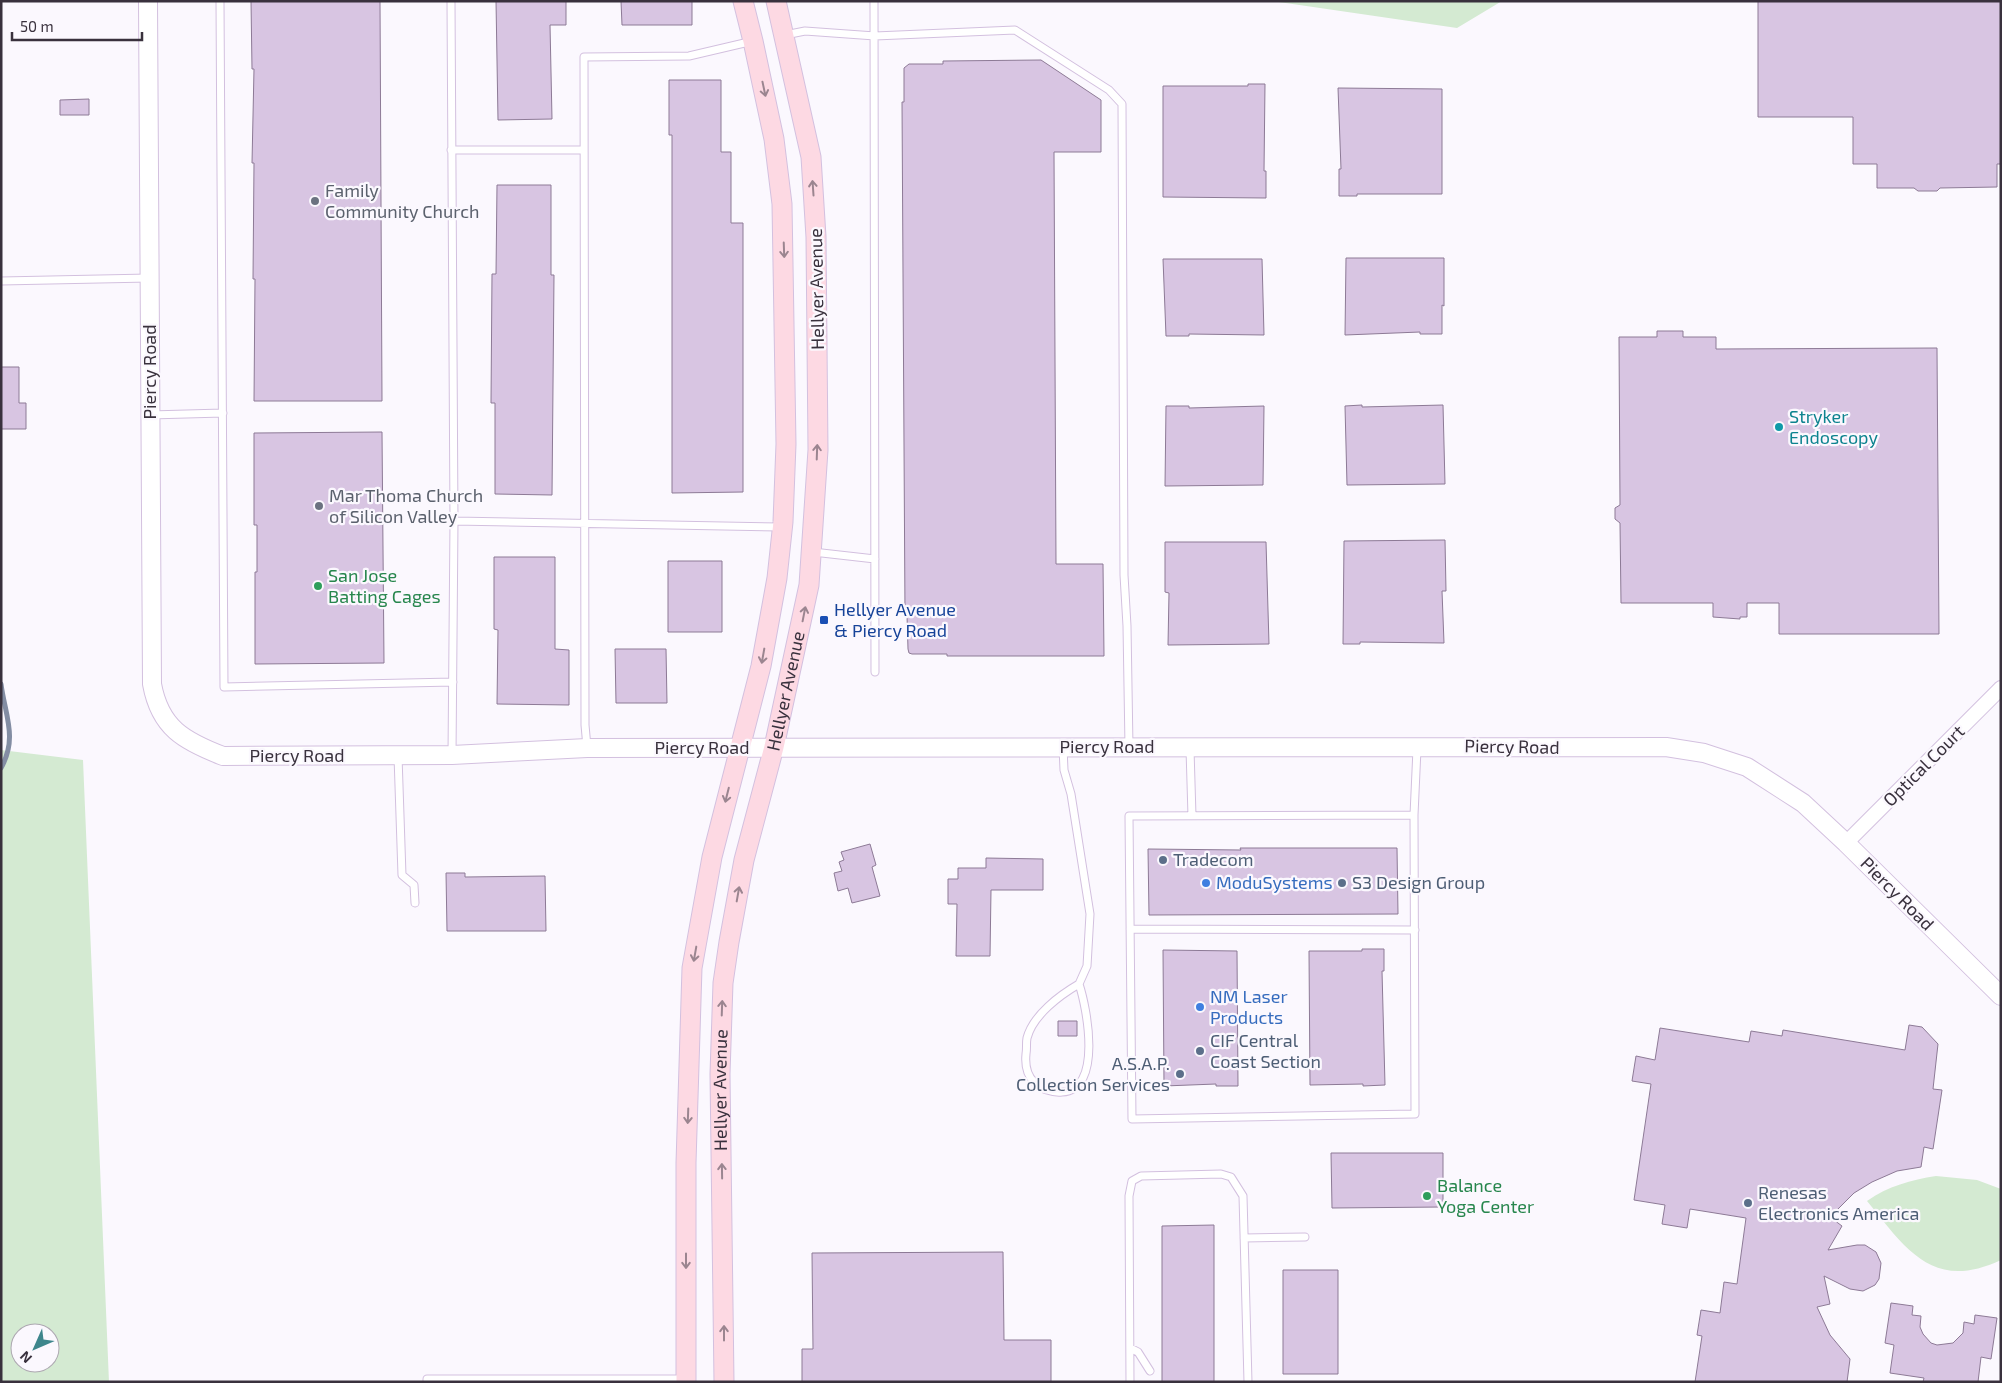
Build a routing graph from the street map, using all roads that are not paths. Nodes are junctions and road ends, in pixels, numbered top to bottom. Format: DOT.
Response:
graph roads {
  1 [pos="148,1"];
  2 [pos="220,1"];
  3 [pos="451,1"];
  4 [pos="743,1"];
  5 [pos="776,1"];
  6 [pos="874,1"];
  7 [pos="785,35"];
  8 [pos="875,36"];
  9 [pos="754,41"];
  10 [pos="451,150"];
  11 [pos="584,150"];
  12 [pos="150,278"];
  13 [pos="1,281"];
  14 [pos="223,413"];
  15 [pos="150,415"];
  16 [pos="454,521"];
  17 [pos="584,523"];
  18 [pos="783,527"];
  19 [pos="811,552"];
  20 [pos="875,559"];
  21 [pos="875,672"];
  22 [pos="453,682"];
  23 [pos="2001,688"];
  24 [pos="1417,746"];
  25 [pos="774,747"];
  26 [pos="1063,747"];
  27 [pos="1129,747"];
  28 [pos="1190,747"];
  29 [pos="587,748"];
  30 [pos="739,748"];
  31 [pos="452,755"];
  32 [pos="398,756"];
  33 [pos="1414,815"];
  34 [pos="1192,816"];
  35 [pos="1846,843"];
  36 [pos="415,903"];
  37 [pos="1130,929"];
  38 [pos="1415,930"];
  39 [pos="1079,984"];
  40 [pos="2001,996"];
  41 [pos="1304,1236"];
  42 [pos="1244,1238"];
  43 [pos="1130,1348"];
  44 [pos="1150,1371"];
  45 [pos="618,1380"];
  46 [pos="686,1381"];
  47 [pos="427,1382"];
  48 [pos="724,1382"];
  49 [pos="1130,1382"];
  50 [pos="1248,1382"];
  1 -- 12 [label="street, Piercy Road"];
  2 -- 14 [label="lane"];
  3 -- 10 [label="lane"];
  4 -- 9 [label="main road, Hellyer Avenue"];
  5 -- 7 [label="main road, Hellyer Avenue"];
  6 -- 8 [label="lane"];
  7 -- 8 [label="lane"];
  7 -- 9 [label="main road"];
  19 -- 7 [label="main road, Hellyer Avenue, one-way"];
  8 -- 20 [label="lane"];
  8 -- 27 [label="lane"];
  9 -- 11 [label="lane"];
  9 -- 18 [label="main road, Hellyer Avenue, one-way"];
  10 -- 11 [label="lane"];
  10 -- 16 [label="lane"];
  11 -- 17 [label="lane"];
  12 -- 13 [label="lane"];
  12 -- 15 [label="street, Piercy Road"];
  14 -- 15 [label="lane"];
  14 -- 22 [label="lane"];
  15 -- 32 [label="street, Piercy Road"];
  16 -- 17 [label="lane"];
  16 -- 22 [label="lane"];
  17 -- 18 [label="lane"];
  17 -- 29 [label="lane"];
  18 -- 30 [label="main road, Hellyer Avenue, one-way"];
  19 -- 20 [label="lane"];
  25 -- 19 [label="main road, Hellyer Avenue, one-way"];
  20 -- 21 [label="lane"];
  22 -- 31 [label="lane"];
  23 -- 35 [label="street, Optical Court"];
  24 -- 28 [label="street, Piercy Road"];
  24 -- 33 [label="lane"];
  24 -- 35 [label="street, Piercy Road"];
  25 -- 26 [label="street, Piercy Road"];
  25 -- 30 [label="street, Piercy Road"];
  48 -- 25 [label="main road, Hellyer Avenue, one-way"];
  26 -- 27 [label="street, Piercy Road"];
  26 -- 39 [label="lane"];
  27 -- 28 [label="street, Piercy Road"];
  28 -- 34 [label="lane"];
  29 -- 30 [label="street, Piercy Road"];
  29 -- 31 [label="street, Piercy Road"];
  30 -- 46 [label="main road, Hellyer Avenue, one-way"];
  31 -- 32 [label="street, Piercy Road"];
  32 -- 36 [label="lane"];
  33 -- 34 [label="lane"];
  33 -- 38 [label="lane"];
  34 -- 37 [label="lane"];
  35 -- 40 [label="street, Piercy Road"];
  37 -- 38 [label="lane"];
  37 -- 38 [label="lane"];
  39 -- 39 [label="lane"];
  41 -- 42 [label="lane"];
  42 -- 43 [label="lane"];
  42 -- 50 [label="lane"];
  43 -- 44 [label="lane"];
  43 -- 49 [label="lane"];
  45 -- 46 [label="lane"];
  45 -- 47 [label="lane"];
}
